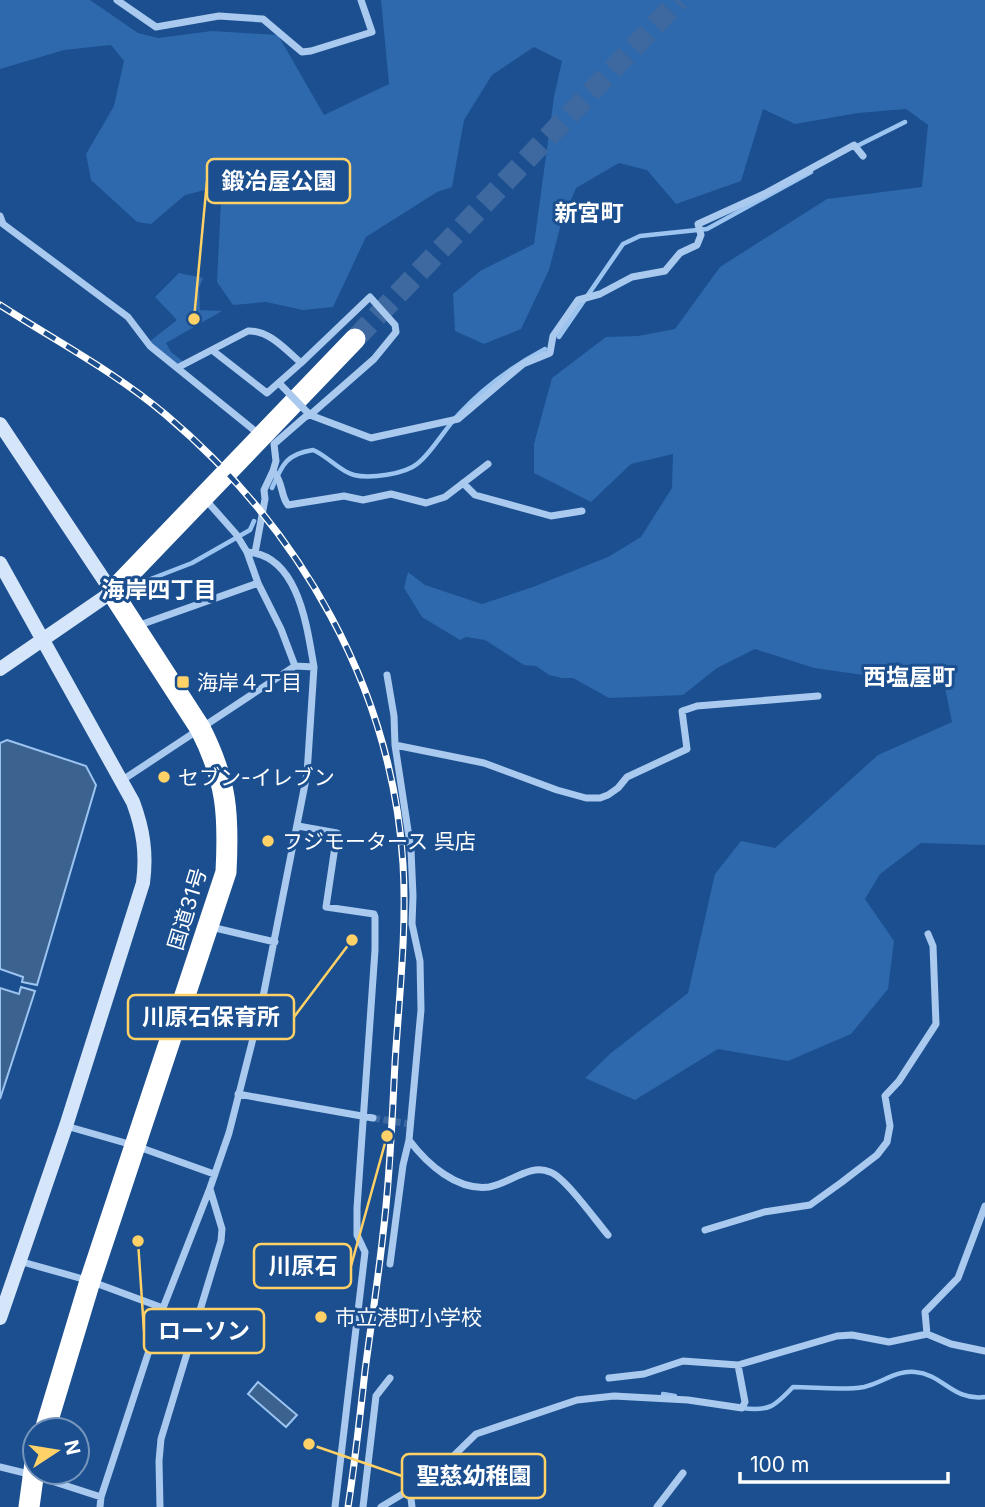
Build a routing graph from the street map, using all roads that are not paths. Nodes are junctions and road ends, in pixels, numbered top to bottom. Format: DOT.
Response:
graph roads {
  1 [pos="117,0"];
  2 [pos="361,0"];
  3 [pos="862,155"];
  4 [pos="0,216"];
  5 [pos="355,340"];
  6 [pos="212,350"];
  7 [pos="301,363"];
  8 [pos="177,368"];
  9 [pos="279,383"];
  10 [pos="309,413"];
  11 [pos="0,424"];
  12 [pos="261,436"];
  13 [pos="488,464"];
  14 [pos="276,474"];
  15 [pos="463,483"];
  16 [pos="203,498"];
  17 [pos="582,511"];
  18 [pos="251,552"];
  19 [pos="0,563"];
  20 [pos="258,583"];
  21 [pos="111,592"];
  22 [pos="134,628"];
  23 [pos="43,641"];
  24 [pos="295,666"];
  25 [pos="314,667"];
  26 [pos="0,669"];
  27 [pos="387,676"];
  28 [pos="818,696"];
  29 [pos="200,728"];
  30 [pos="395,744"];
  31 [pos="121,781"];
  32 [pos="298,826"];
  33 [pos="209,926"];
  34 [pos="928,934"];
  35 [pos="275,942"];
  36 [pos="238,1094"];
  37 [pos="363,1117"];
  38 [pos="373,1118"];
  39 [pos="65,1126"];
  40 [pos="410,1140"];
  41 [pos="136,1146"];
  42 [pos="214,1174"];
  43 [pos="210,1188"];
  44 [pos="985,1206"];
  45 [pos="705,1230"];
  46 [pos="608,1235"];
  47 [pos="19,1261"];
  48 [pos="390,1264"];
  49 [pos="90,1281"];
  50 [pos="163,1308"];
  51 [pos="0,1318"];
  52 [pos="927,1334"];
  53 [pos="985,1351"];
  54 [pos="738,1365"];
  55 [pos="390,1378"];
  56 [pos="609,1378"];
  57 [pos="49,1416"];
  58 [pos="0,1467"];
  59 [pos="21,1468"];
  60 [pos="683,1473"];
  61 [pos="32,1486"];
  62 [pos="75,1486"];
  63 [pos="410,1490"];
  64 [pos="101,1497"];
  65 [pos="29,1507"];
  66 [pos="100,1507"];
  67 [pos="160,1507"];
  68 [pos="335,1507"];
  69 [pos="363,1507"];
  70 [pos="382,1507"];
  71 [pos="412,1507"];
  72 [pos="657,1507"];
  1 -- 2 [label="street"];
  3 -- 10 [label="street"];
  4 -- 8 [label="street"];
  5 -- 12 [label="highway"];
  6 -- 7 [label="street"];
  6 -- 8 [label="street"];
  6 -- 9 [label="street"];
  7 -- 9 [label="street"];
  7 -- 10 [label="street"];
  8 -- 12 [label="street"];
  9 -- 10 [label="street, bridge"];
  10 -- 14 [label="street"];
  11 -- 21 [label="street"];
  12 -- 16 [label="highway"];
  13 -- 15 [label="street"];
  14 -- 15 [label="street"];
  14 -- 18 [label="street"];
  15 -- 17 [label="street"];
  16 -- 18 [label="street"];
  16 -- 21 [label="highway"];
  18 -- 20 [label="street"];
  18 -- 25 [label="street"];
  19 -- 23 [label="street"];
  20 -- 22 [label="street"];
  20 -- 24 [label="street"];
  21 -- 22 [label="highway, 国道31号"];
  21 -- 23 [label="street"];
  22 -- 29 [label="highway, 国道31号"];
  23 -- 26 [label="street"];
  23 -- 31 [label="street"];
  24 -- 25 [label="street"];
  24 -- 29 [label="street"];
  25 -- 32 [label="street"];
  27 -- 30 [label="street"];
  28 -- 30 [label="street"];
  29 -- 31 [label="street"];
  29 -- 33 [label="highway, 国道31号"];
  30 -- 40 [label="street"];
  31 -- 39 [label="street"];
  32 -- 35 [label="street"];
  32 -- 37 [label="street"];
  33 -- 35 [label="street"];
  33 -- 41 [label="highway, 国道31号"];
  34 -- 45 [label="street"];
  35 -- 36 [label="street"];
  36 -- 37 [label="street"];
  36 -- 42 [label="street"];
  37 -- 38 [label="street"];
  37 -- 68 [label="street"];
  39 -- 41 [label="street"];
  39 -- 47 [label="street"];
  40 -- 46 [label="street"];
  40 -- 48 [label="street"];
  41 -- 42 [label="street"];
  41 -- 49 [label="highway, 国道31号"];
  42 -- 43 [label="street"];
  43 -- 50 [label="street"];
  43 -- 67 [label="street"];
  44 -- 52 [label="street"];
  47 -- 49 [label="street"];
  47 -- 51 [label="street"];
  49 -- 50 [label="street"];
  49 -- 57 [label="highway, 国道31号"];
  50 -- 64 [label="street"];
  52 -- 53 [label="street"];
  52 -- 54 [label="street"];
  54 -- 56 [label="street"];
  54 -- 63 [label="street"];
  55 -- 69 [label="street"];
  58 -- 59 [label="street"];
  60 -- 72 [label="street"];
  61 -- 65 [label="highway"];
  62 -- 64 [label="street"];
  63 -- 70 [label="street"];
  63 -- 71 [label="street"];
  64 -- 66 [label="street"];
}
